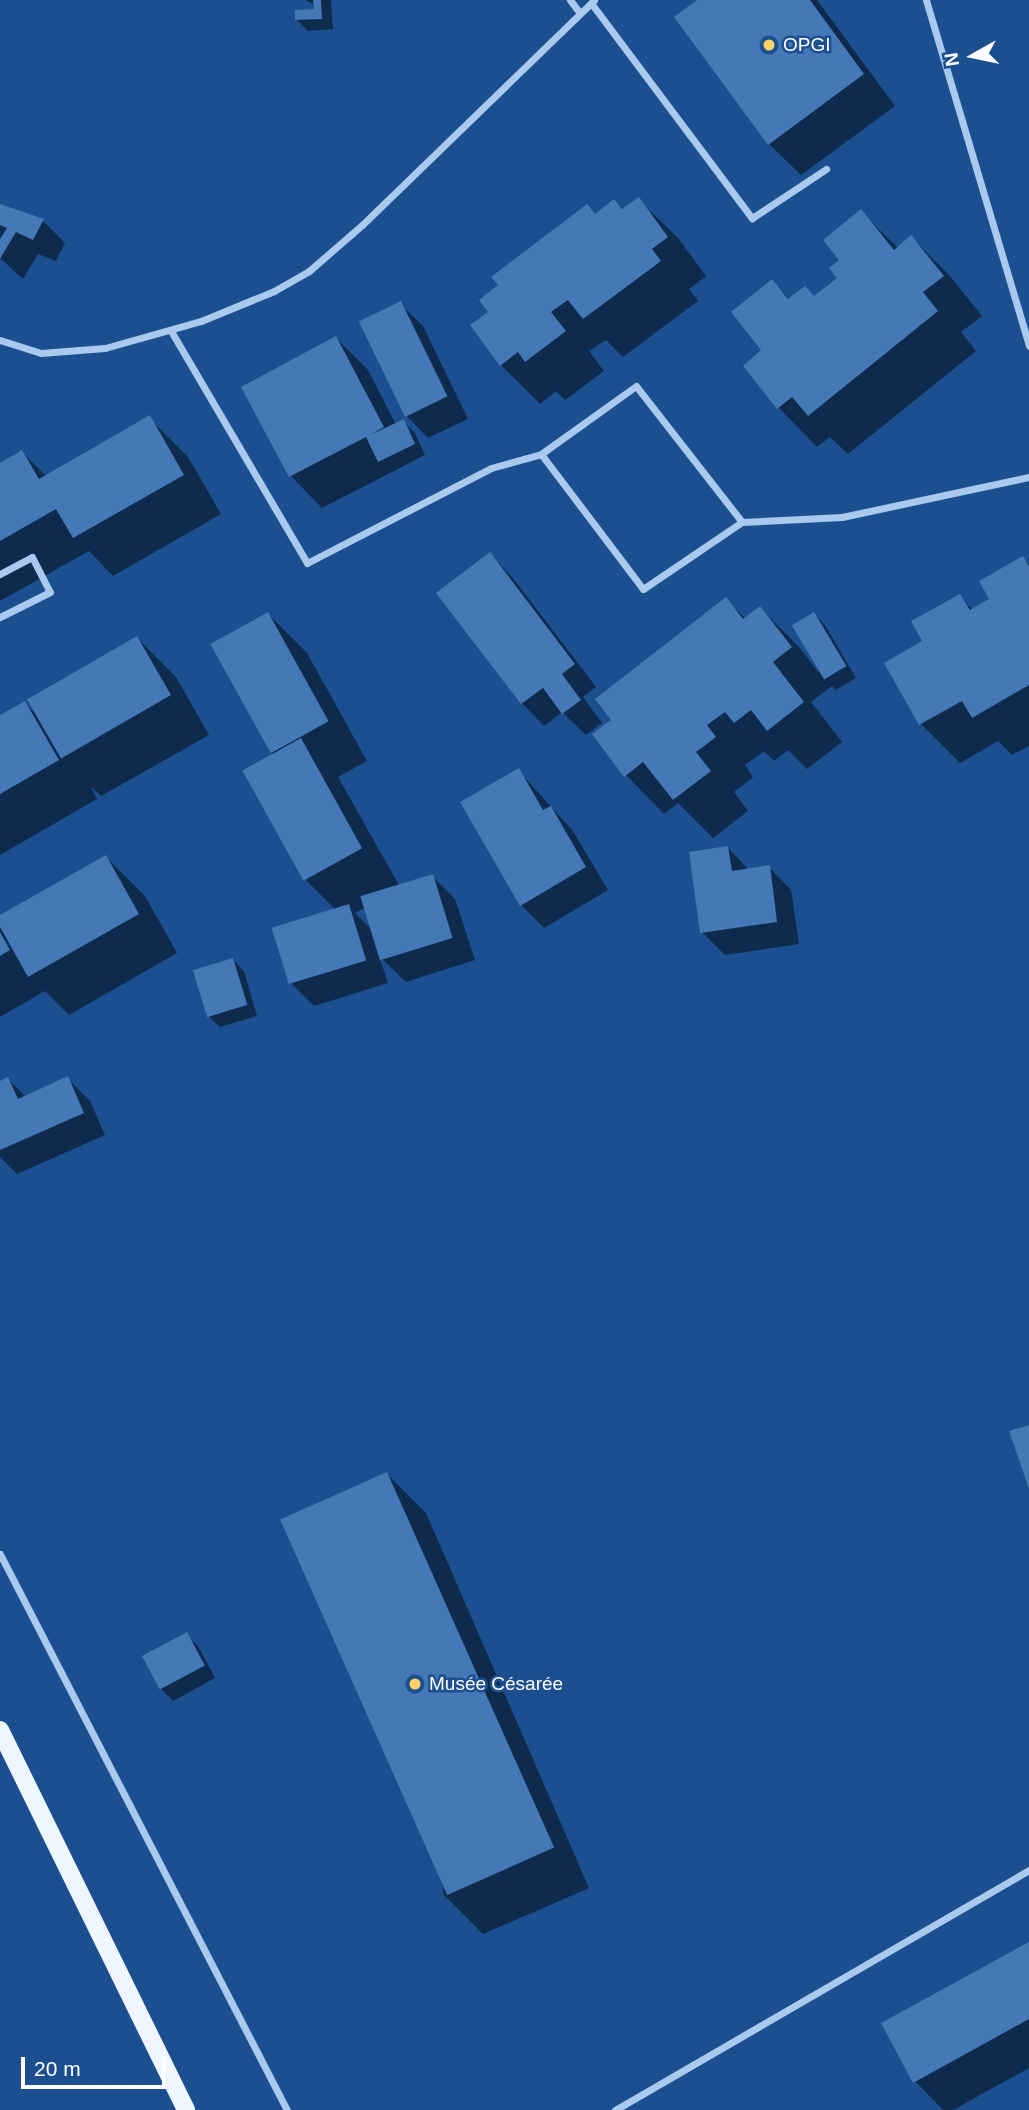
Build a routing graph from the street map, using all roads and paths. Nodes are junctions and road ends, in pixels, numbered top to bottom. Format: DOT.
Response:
graph roads {
  1 [pos="570,0"];
  2 [pos="926,0"];
  3 [pos="592,1"];
  4 [pos="579,12"];
  5 [pos="825,169"];
  6 [pos="171,331"];
  7 [pos="0,340"];
  8 [pos="1029,346"];
  9 [pos="541,454"];
  10 [pos="1029,477"];
  11 [pos="742,522"];
  12 [pos="0,574"];
  13 [pos="0,617"];
  14 [pos="0,1554"];
  15 [pos="0,1730"];
  16 [pos="1029,1870"];
  17 [pos="186,2110"];
  18 [pos="287,2110"];
  19 [pos="615,2110"];
  1 -- 4 [label="street"];
  2 -- 8 [label="street"];
  3 -- 4 [label="street"];
  3 -- 5 [label="street"];
  4 -- 6 [label="street"];
  6 -- 7 [label="street"];
  6 -- 9 [label="street"];
  9 -- 11 [label="street"];
  9 -- 11 [label="street"];
  10 -- 11 [label="street"];
  12 -- 13 [label="street"];
  14 -- 18 [label="street"];
  15 -- 17 [label="main road"];
  16 -- 19 [label="street"];
}
